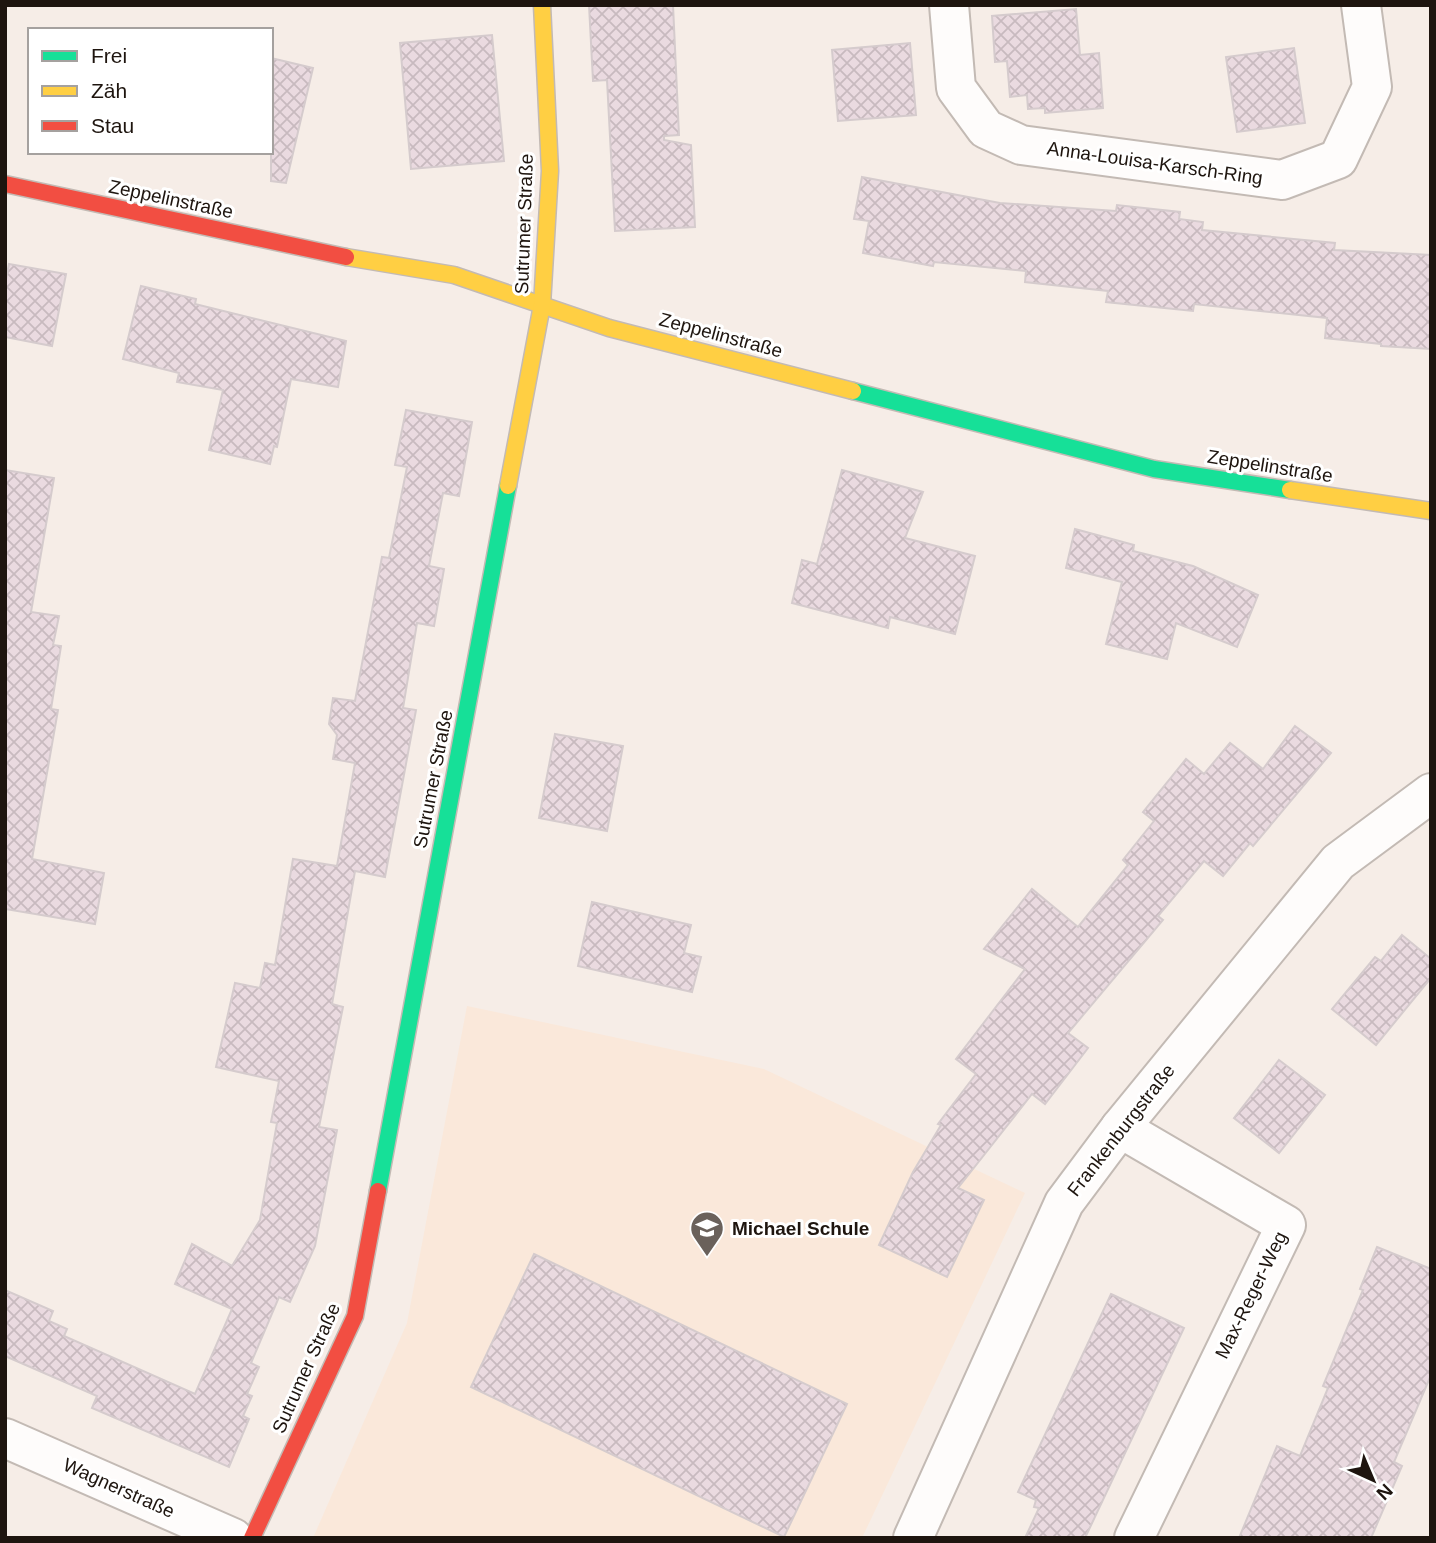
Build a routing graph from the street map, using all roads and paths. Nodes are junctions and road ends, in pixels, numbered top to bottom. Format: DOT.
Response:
graph roads {
  1 [pos="542,5"];
  2 [pos="949,5"];
  3 [pos="1362,5"];
  4 [pos="5,184"];
  5 [pos="542,304"];
  6 [pos="1431,511"];
  7 [pos="1431,793"];
  8 [pos="1120,1128"];
  9 [pos="5,1438"];
  10 [pos="233,1538"];
  11 [pos="252,1538"];
  12 [pos="913,1538"];
  13 [pos="1133,1538"];
  1 -- 5 [label="street, Sutrumer Straße"];
  2 -- 3 [label="street, Anna-Louisa-Karsch-Ring"];
  4 -- 5 [label="street, Zeppelinstraße"];
  5 -- 6 [label="street, Zeppelinstraße"];
  5 -- 11 [label="street, Sutrumer Straße"];
  7 -- 8 [label="street, Frankenburgstraße"];
  8 -- 12 [label="street, Frankenburgstraße"];
  8 -- 13 [label="street, Max-Reger-Weg"];
  9 -- 10 [label="street, Wagnerstraße"];
}
